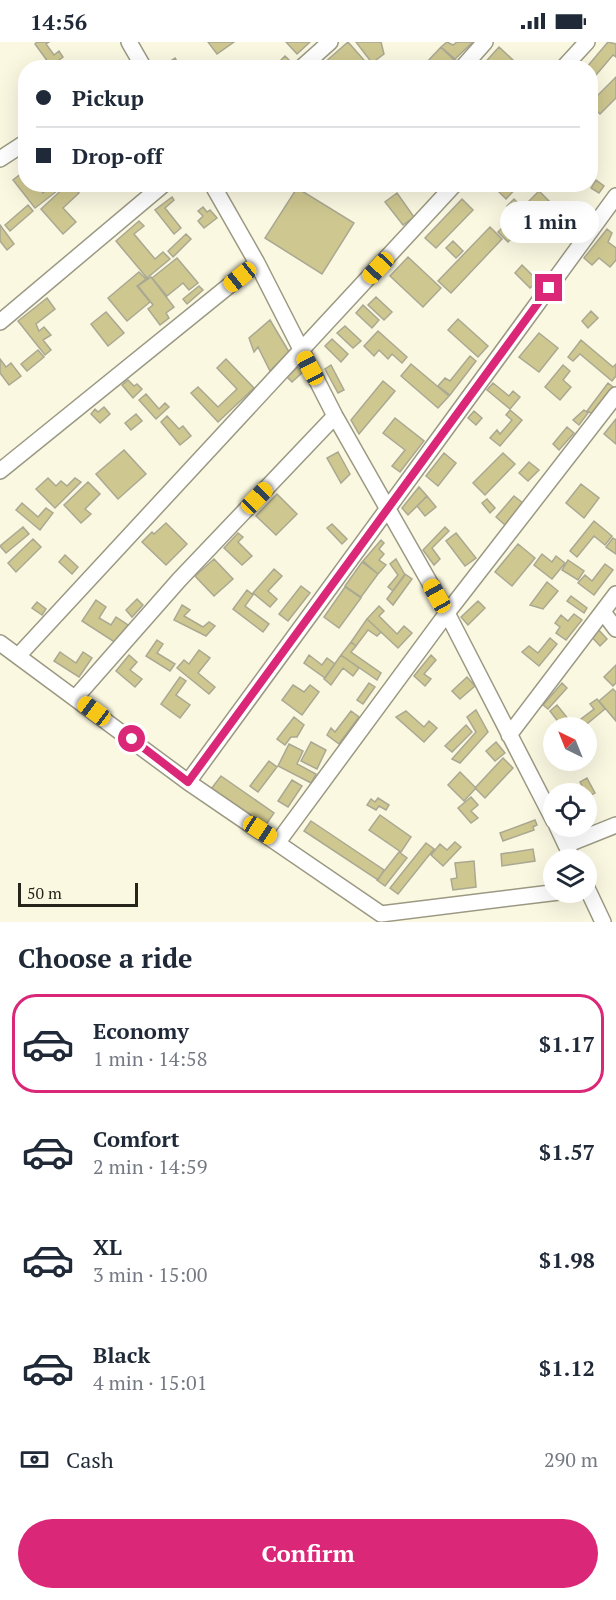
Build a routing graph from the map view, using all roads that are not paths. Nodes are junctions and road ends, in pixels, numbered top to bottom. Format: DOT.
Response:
graph roads {
  1 [pos="129,42"];
  2 [pos="330,42"];
  3 [pos="485,42"];
  4 [pos="587,42"];
  5 [pos="136,60"];
  6 [pos="310,60"];
  7 [pos="469,60"];
  8 [pos="570,60"];
  9 [pos="18,147"];
  10 [pos="0,159"];
  11 [pos="154,192"];
  12 [pos="217,192"];
  13 [pos="448,192"];
  14 [pos="616,196"];
  15 [pos="257,263"];
  16 [pos="0,322"];
  17 [pos="301,352"];
  18 [pos="616,395"];
  19 [pos="335,416"];
  20 [pos="0,471"];
  21 [pos="387,507"];
  22 [pos="616,594"];
  23 [pos="603,612"];
  24 [pos="447,613"];
  25 [pos="616,629"];
  26 [pos="0,643"];
  27 [pos="18,656"];
  28 [pos="76,697"];
  29 [pos="509,735"];
  30 [pos="188,782"];
  31 [pos="543,800"];
  32 [pos="616,825"];
  33 [pos="562,837"];
  34 [pos="278,842"];
  35 [pos="566,845"];
  36 [pos="568,849"];
  37 [pos="543,894"];
  38 [pos="594,903"];
  39 [pos="603,922"];
  1 -- 5 [label="street"];
  2 -- 6 [label="street"];
  3 -- 7 [label="street"];
  4 -- 8 [label="street"];
  9 -- 10 [label="street"];
  11 -- 16 [label="street"];
  12 -- 15 [label="street"];
  13 -- 17 [label="street"];
  14 -- 21 [label="street"];
  15 -- 17 [label="street"];
  15 -- 20 [label="street"];
  17 -- 19 [label="street"];
  17 -- 27 [label="street"];
  18 -- 24 [label="street"];
  19 -- 21 [label="street"];
  19 -- 28 [label="street"];
  21 -- 24 [label="street"];
  21 -- 30 [label="street"];
  22 -- 23 [label="street"];
  23 -- 25 [label="street"];
  23 -- 29 [label="street"];
  24 -- 29 [label="street"];
  24 -- 34 [label="street"];
  26 -- 27 [label="street"];
  27 -- 28 [label="street"];
  28 -- 30 [label="street"];
  29 -- 31 [label="street"];
  30 -- 34 [label="street"];
  32 -- 35 [label="street"];
  33 -- 35 [label="street"];
  34 -- 37 [label="street"];
  35 -- 36 [label="street"];
  38 -- 39 [label="street"];
}
